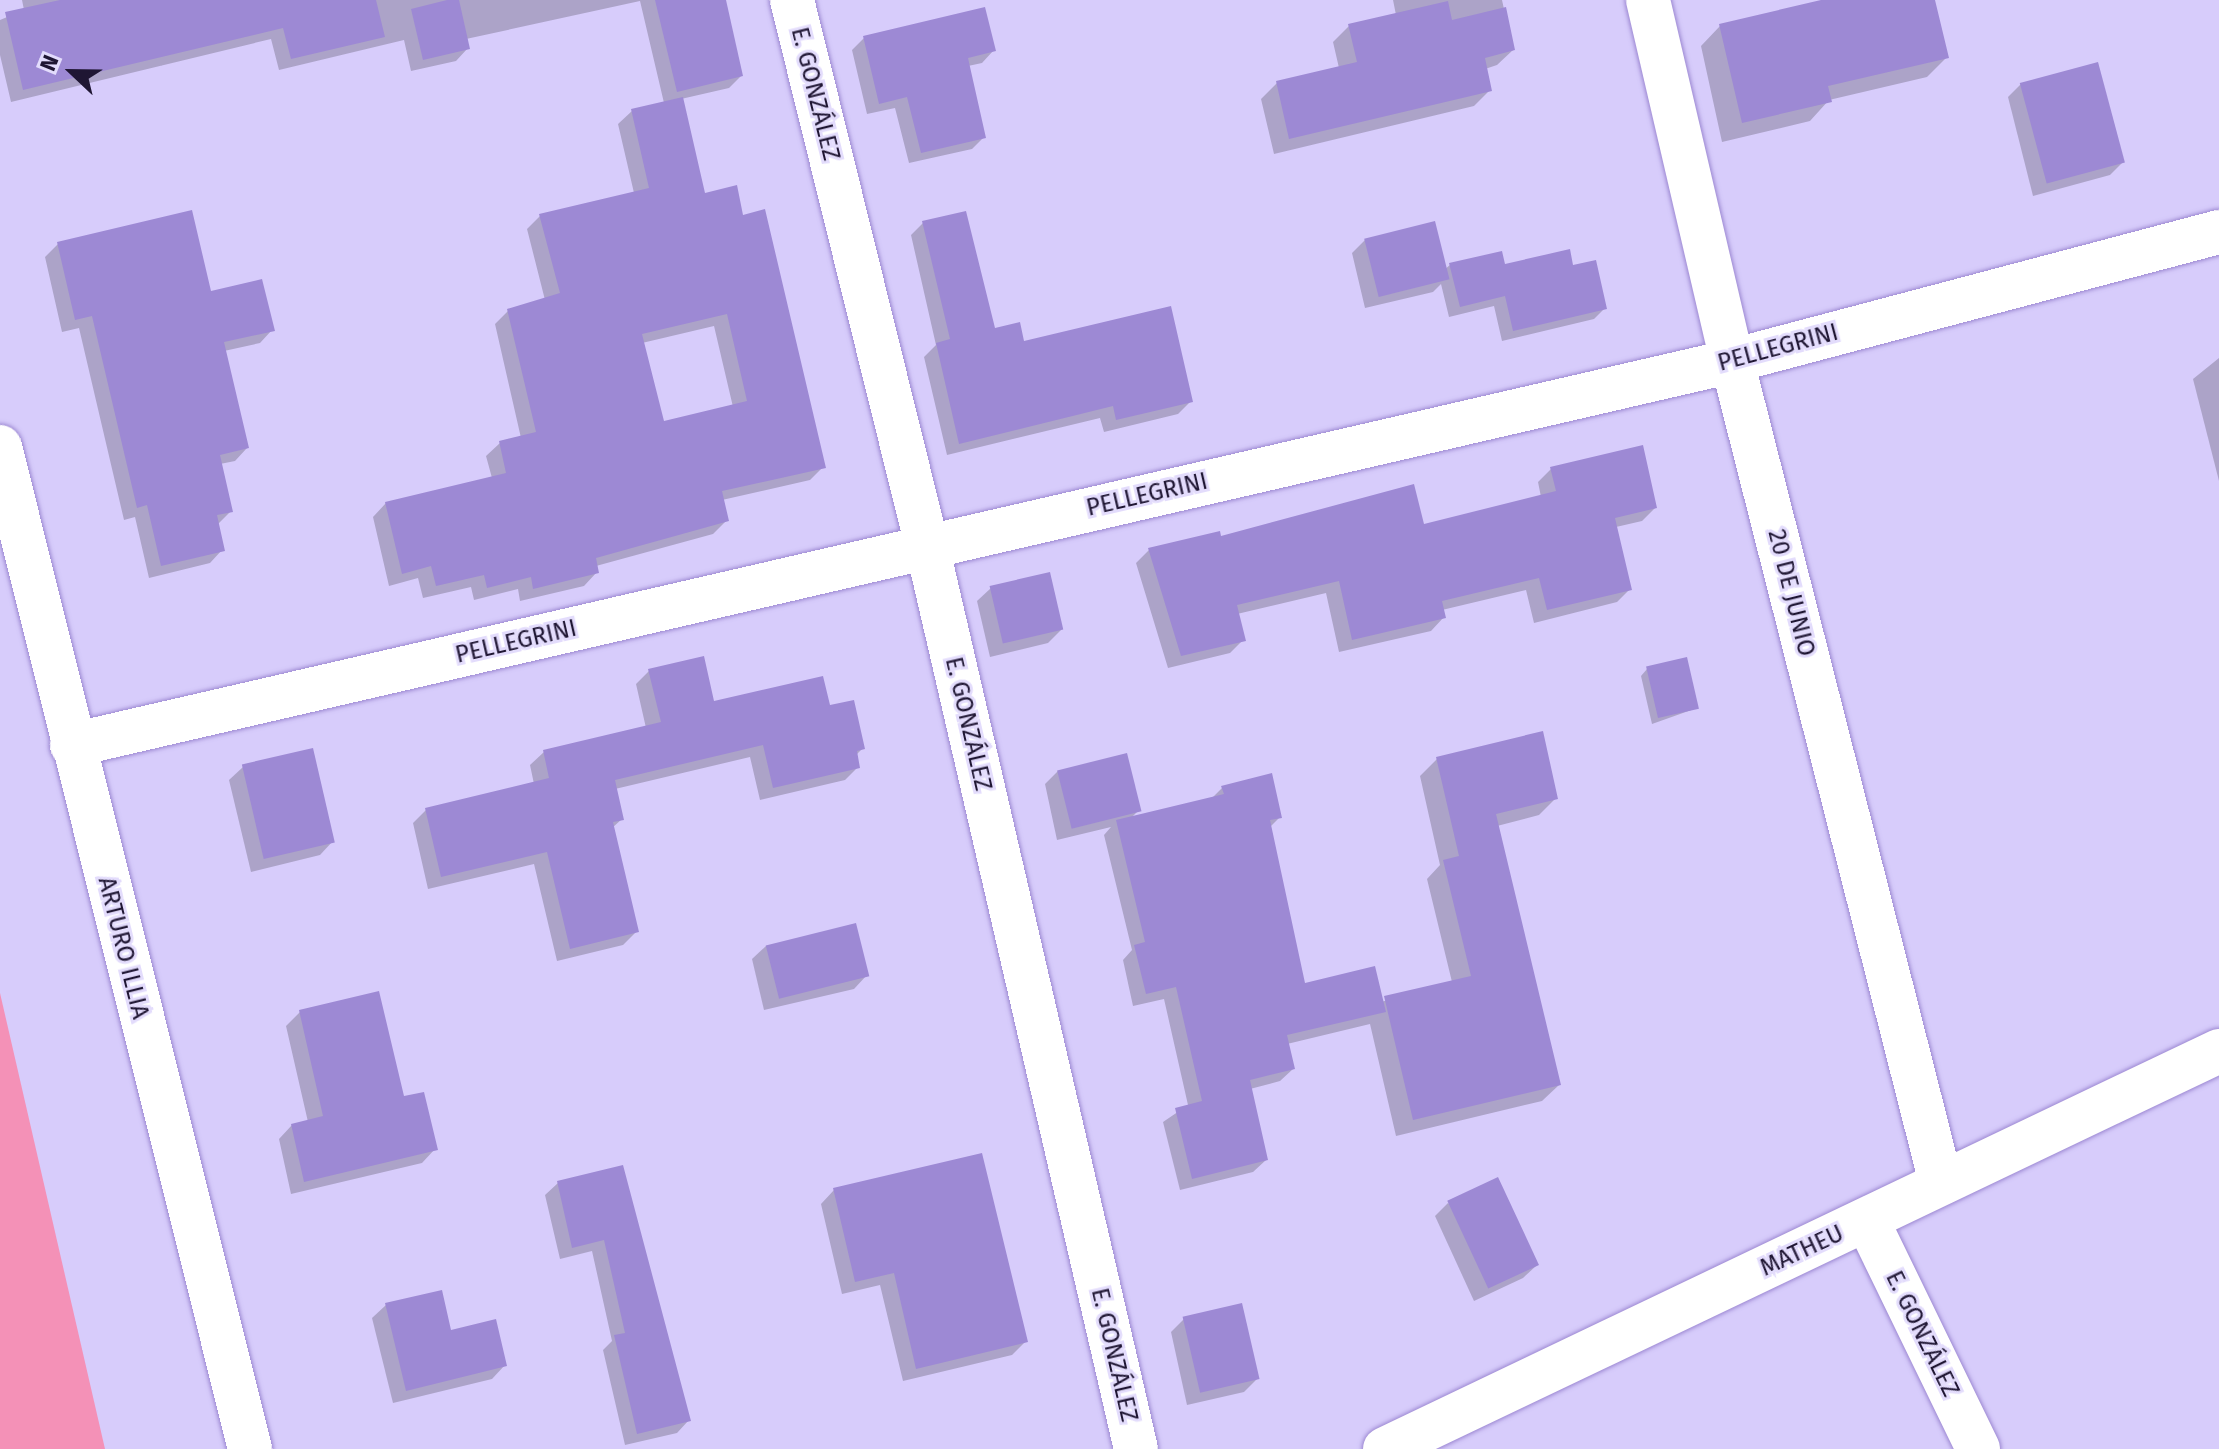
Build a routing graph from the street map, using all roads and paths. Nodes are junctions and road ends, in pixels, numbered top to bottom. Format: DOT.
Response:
graph roads {
  1 [pos="792,0"];
  2 [pos="1648,0"];
  3 [pos="2219,232"];
  4 [pos="1732,361"];
  5 [pos="0,447"];
  6 [pos="927,546"];
  7 [pos="72,745"];
  8 [pos="2219,1051"];
  9 [pos="1941,1183"];
  10 [pos="1867,1220"];
  11 [pos="250,1449"];
  12 [pos="1136,1449"];
  13 [pos="1385,1449"];
  14 [pos="1978,1449"];
  1 -- 6 [label="street, E. GONZÁLEZ"];
  2 -- 4 [label="street, 20 DE JUNIO"];
  3 -- 4 [label="street, PELLEGRINI"];
  4 -- 6 [label="street, PELLEGRINI"];
  4 -- 9 [label="street, 20 DE JUNIO"];
  5 -- 7 [label="street, ARTURO ILLIA"];
  6 -- 7 [label="street, PELLEGRINI"];
  6 -- 12 [label="street, E. GONZÁLEZ"];
  7 -- 11 [label="street, ARTURO ILLIA"];
  8 -- 9 [label="street, MATHEU"];
  9 -- 10 [label="street, MATHEU"];
  10 -- 13 [label="street, MATHEU"];
  10 -- 14 [label="street, E. GONZÁLEZ"];
}
